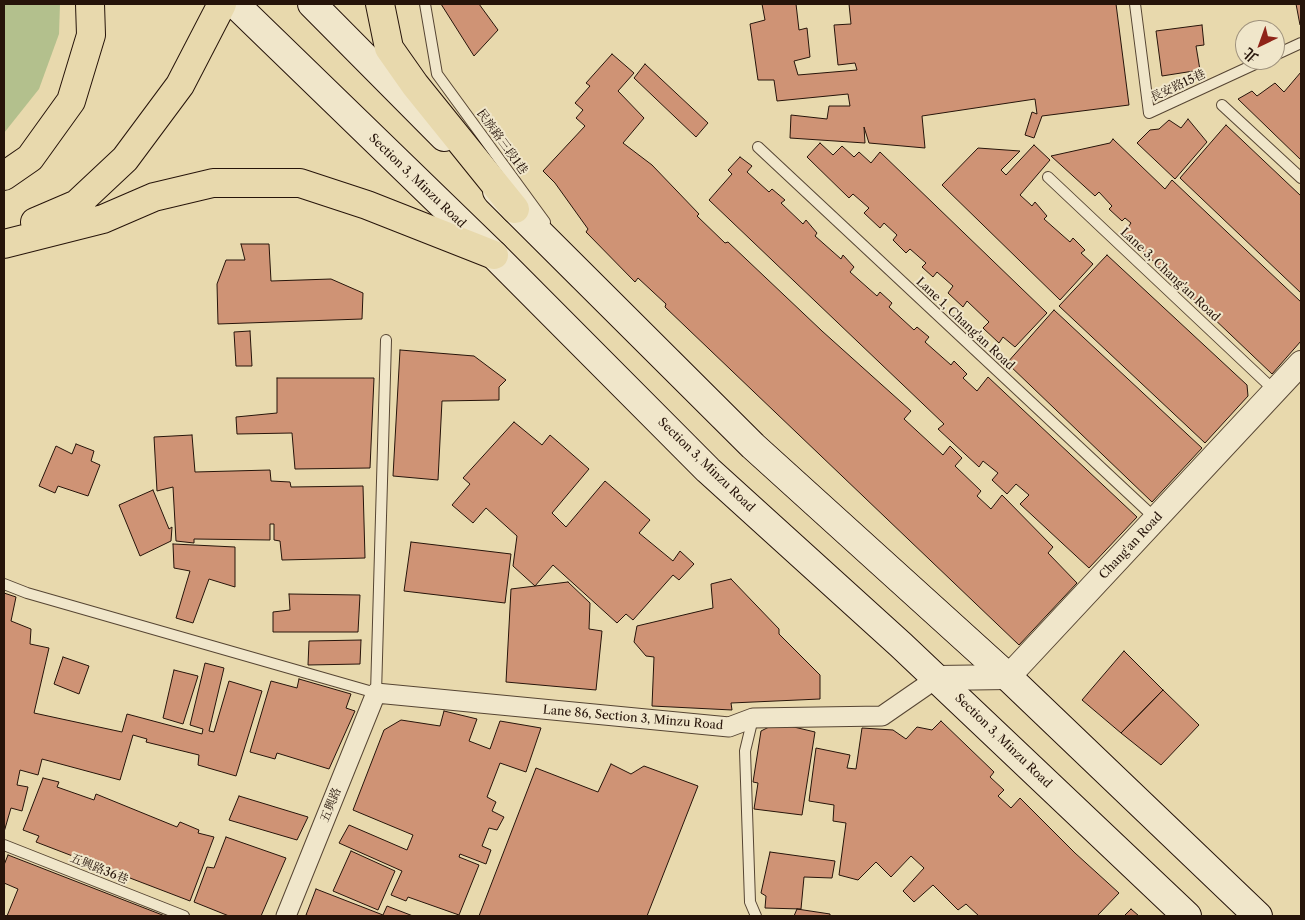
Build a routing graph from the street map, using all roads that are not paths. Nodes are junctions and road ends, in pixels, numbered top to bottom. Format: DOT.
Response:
graph roads {
  1 [pos="90,4"];
  2 [pos="222,4"];
  3 [pos="235,4"];
  4 [pos="312,4"];
  5 [pos="380,4"];
  6 [pos="425,4"];
  7 [pos="1135,4"];
  8 [pos="1301,43"];
  9 [pos="1285,50"];
  10 [pos="1242,70"];
  11 [pos="1222,105"];
  12 [pos="758,147"];
  13 [pos="4,176"];
  14 [pos="1048,177"];
  15 [pos="1301,178"];
  16 [pos="515,209"];
  17 [pos="4,235"];
  18 [pos="4,244"];
  19 [pos="494,255"];
  20 [pos="589,283"];
  21 [pos="386,340"];
  22 [pos="1301,363"];
  23 [pos="1275,391"];
  24 [pos="1156,519"];
  25 [pos="4,584"];
  26 [pos="1008,677"];
  27 [pos="937,678"];
  28 [pos="376,693"];
  29 [pos="753,718"];
  30 [pos="4,845"];
  31 [pos="184,916"];
  32 [pos="286,916"];
  33 [pos="756,916"];
  34 [pos="1187,916"];
  35 [pos="1258,916"];
  1 -- 13 [label="highway"];
  2 -- 17 [label="highway"];
  3 -- 19 [label="main road, Section 3, Minzu Road"];
  4 -- 16 [label="main road"];
  5 -- 16 [label="highway"];
  6 -- 20 [label="lane, 民族路三段1巷"];
  7 -- 10 [label="lane, 長安路15巷"];
  8 -- 9 [label="lane"];
  11 -- 15 [label="lane"];
  12 -- 24 [label="lane, Lane 1, Chang'an Road"];
  14 -- 23 [label="lane, Lane 3, Chang'an Road"];
  16 -- 20 [label="main road"];
  18 -- 19 [label="highway"];
  19 -- 27 [label="main road, Section 3, Minzu Road"];
  20 -- 26 [label="main road"];
  21 -- 28 [label="lane"];
  22 -- 23 [label="street, Chang'an Road"];
  23 -- 24 [label="street, Chang'an Road"];
  24 -- 26 [label="street, Chang'an Road"];
  25 -- 28 [label="lane"];
  26 -- 27 [label="street"];
  26 -- 35 [label="main road"];
  27 -- 29 [label="street, Lane 86, Section 3, Minzu Road"];
  27 -- 34 [label="main road, Section 3, Minzu Road"];
  28 -- 29 [label="street, Lane 86, Section 3, Minzu Road"];
  28 -- 32 [label="street, 五興路"];
  29 -- 33 [label="lane"];
  30 -- 31 [label="lane, 五興路36巷"];
}
